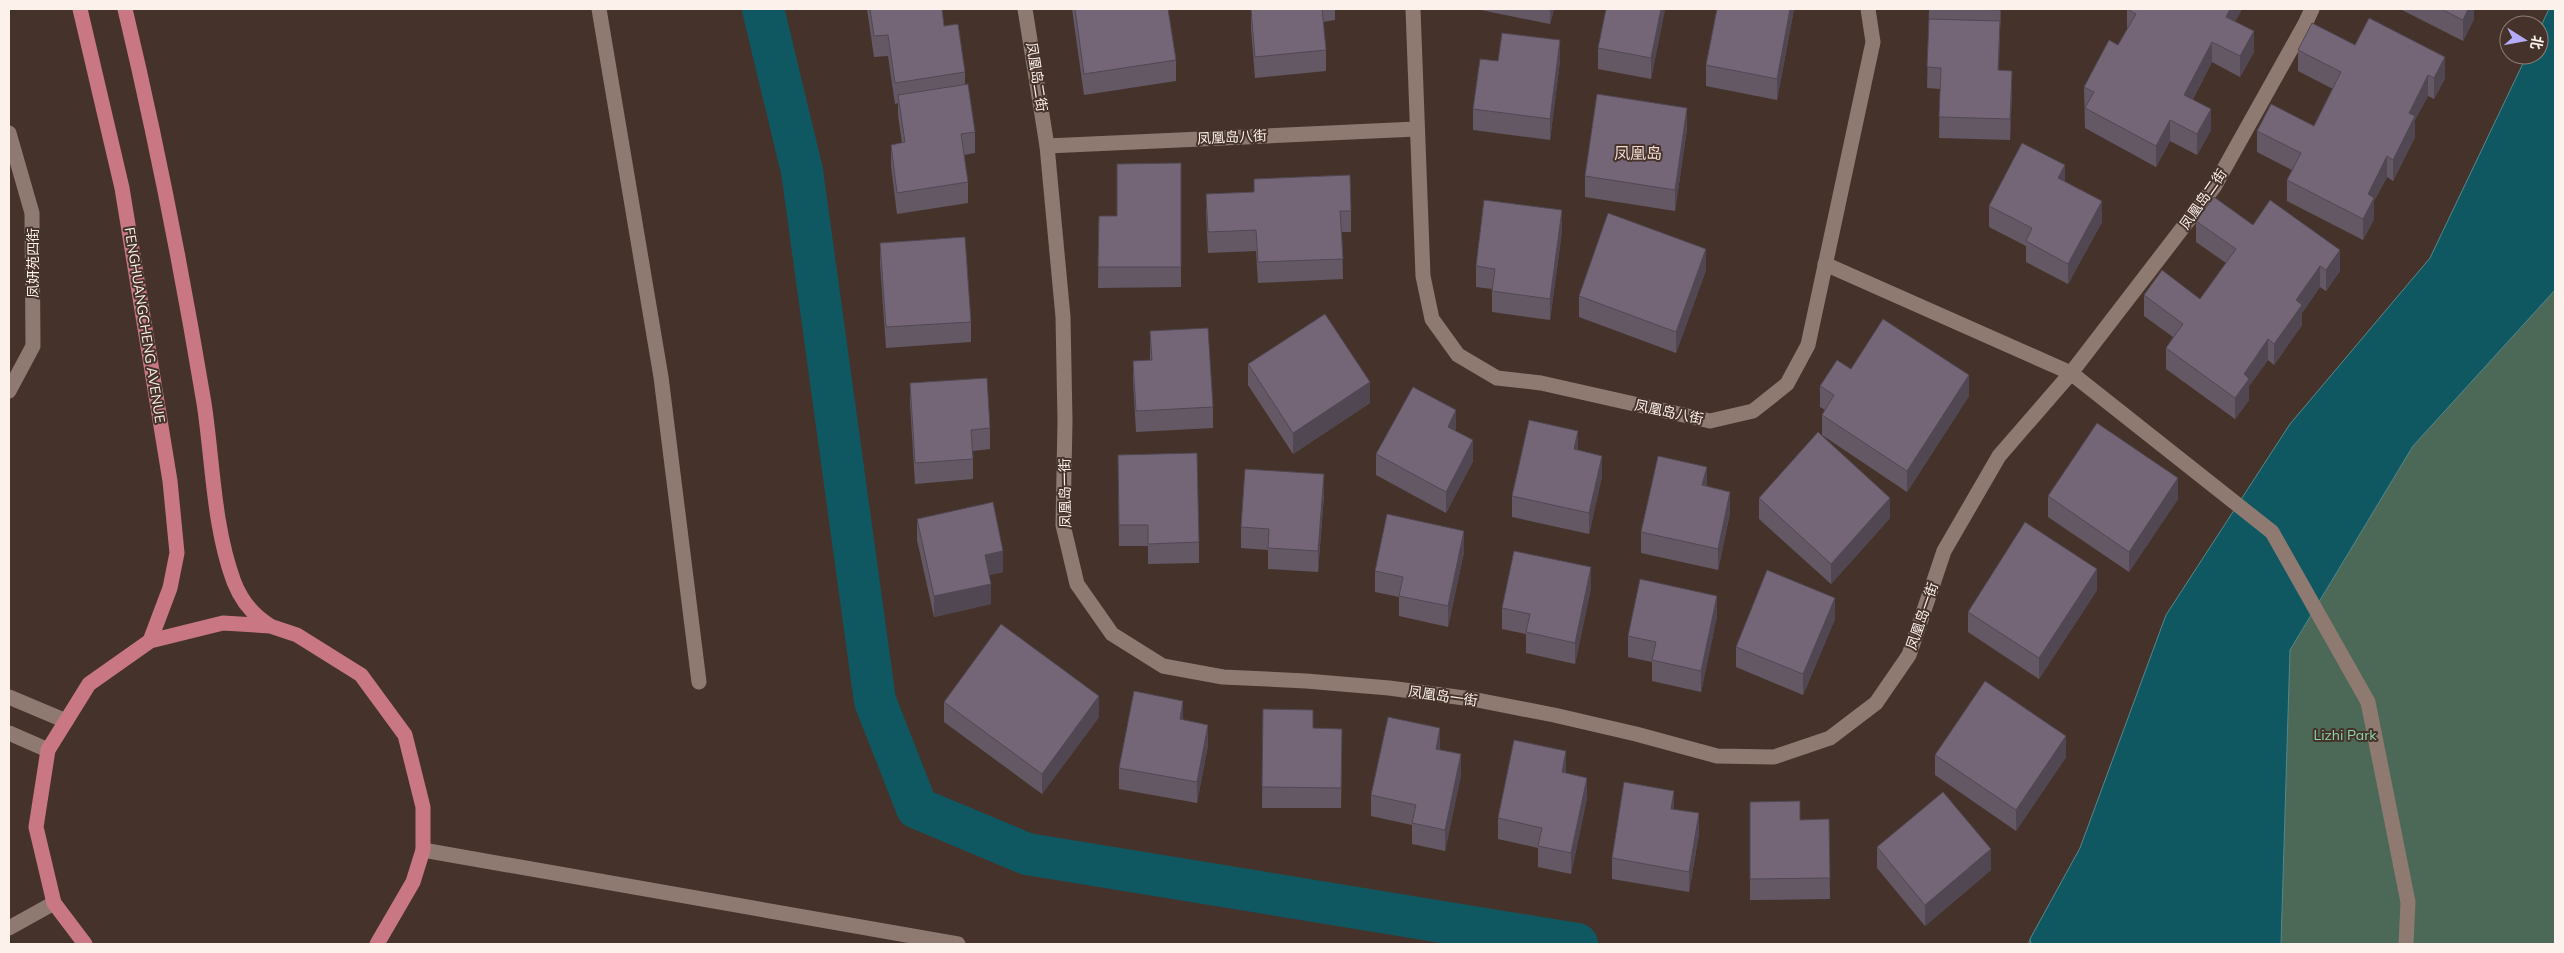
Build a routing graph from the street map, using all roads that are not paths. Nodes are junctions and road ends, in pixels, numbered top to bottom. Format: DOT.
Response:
graph roads {
  1 [pos="80,9"];
  2 [pos="126,9"];
  3 [pos="599,9"];
  4 [pos="1025,9"];
  5 [pos="1413,9"];
  6 [pos="1868,9"];
  7 [pos="2312,9"];
  8 [pos="1416,129"];
  9 [pos="9,133"];
  10 [pos="1047,146"];
  11 [pos="1825,264"];
  12 [pos="2071,373"];
  13 [pos="9,391"];
  14 [pos="270,626"];
  15 [pos="150,640"];
  16 [pos="699,682"];
  17 [pos="9,697"];
  18 [pos="66,721"];
  19 [pos="9,733"];
  20 [pos="48,750"];
  21 [pos="422,850"];
  22 [pos="54,903"];
  23 [pos="9,928"];
  24 [pos="85,944"];
  25 [pos="377,944"];
  26 [pos="958,944"];
  27 [pos="2406,944"];
  1 -- 15 [label="main road, FENGHUANGCHENG AVENUE"];
  2 -- 14 [label="main road"];
  3 -- 16 [label="street"];
  4 -- 10 [label="street, 凤凰岛二街"];
  5 -- 8 [label="street, 凤凰岛八街"];
  6 -- 11 [label="street, 凤凰岛八街"];
  7 -- 12 [label="street, 凤凰岛二街"];
  8 -- 10 [label="street, 凤凰岛八街"];
  8 -- 11 [label="street, 凤凰岛八街"];
  9 -- 13 [label="street, 凤妍苑四街"];
  10 -- 12 [label="street, 凤凰岛一街"];
  11 -- 12 [label="street"];
  12 -- 27 [label="street"];
  14 -- 15 [label="main road"];
  14 -- 21 [label="main road"];
  15 -- 18 [label="main road"];
  17 -- 18 [label="street"];
  18 -- 20 [label="main road"];
  19 -- 20 [label="street"];
  20 -- 22 [label="main road"];
  21 -- 25 [label="main road"];
  21 -- 26 [label="street"];
  22 -- 23 [label="street"];
  22 -- 24 [label="main road"];
}
